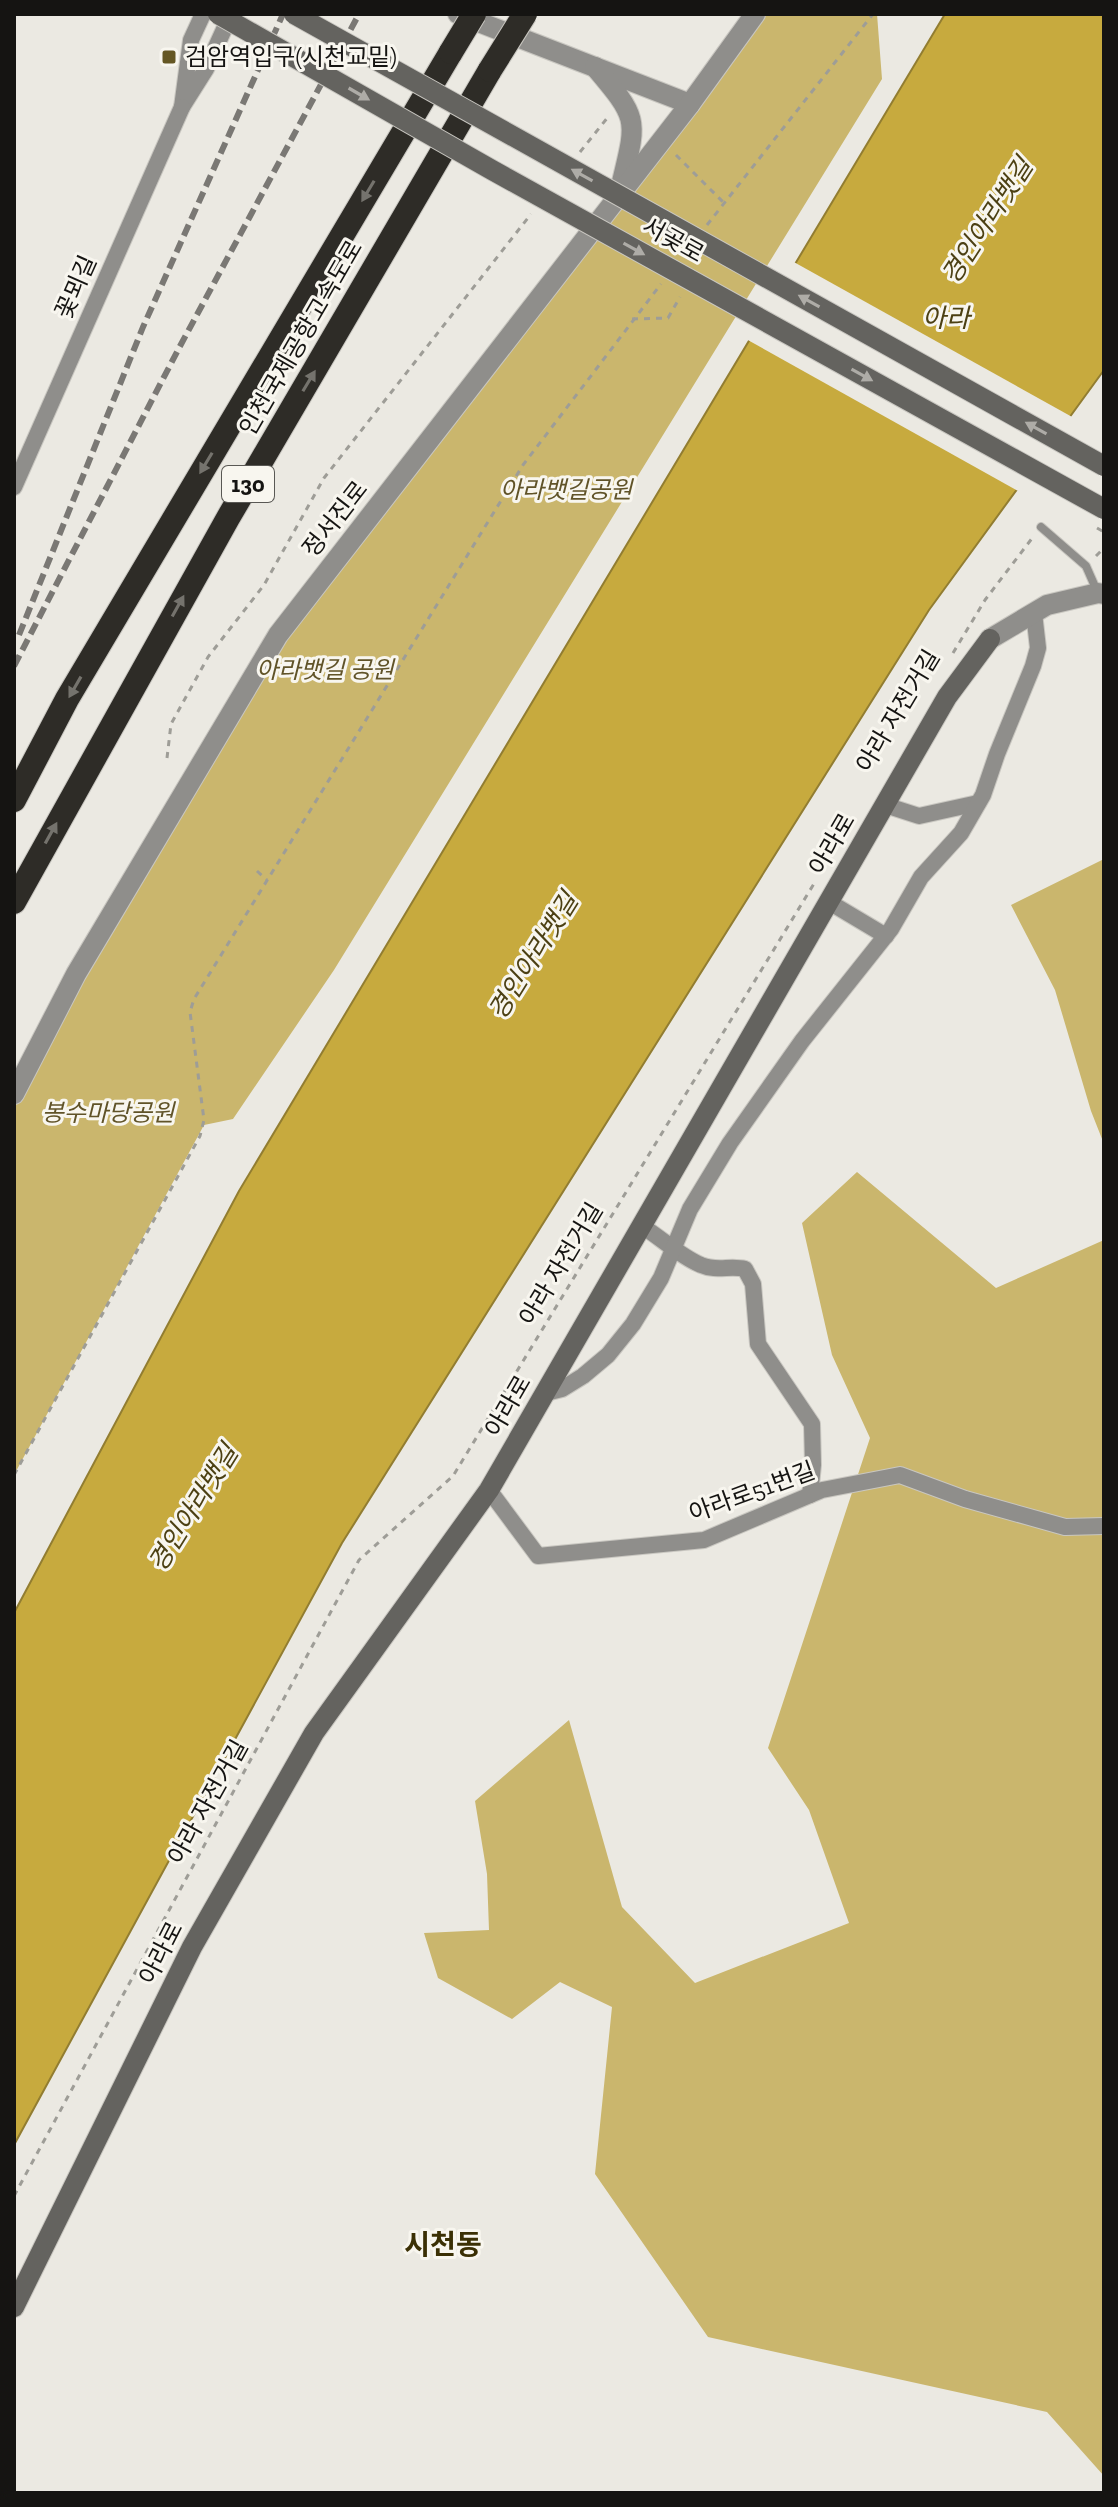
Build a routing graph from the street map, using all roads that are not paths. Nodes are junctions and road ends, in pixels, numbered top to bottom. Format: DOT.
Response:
graph roads {
  1 [pos="203,14"];
  2 [pos="218,14"];
  3 [pos="231,14"];
  4 [pos="294,14"];
  5 [pos="458,14"];
  6 [pos="474,14"];
  7 [pos="525,14"];
  8 [pos="755,14"];
  9 [pos="593,65"];
  10 [pos="690,104"];
  11 [pos="182,107"];
  12 [pos="620,193"];
  13 [pos="1104,466"];
  14 [pos="14,487"];
  15 [pos="1104,509"];
  16 [pos="1041,527"];
  17 [pos="1101,594"];
  18 [pos="1034,613"];
  19 [pos="990,639"];
  20 [pos="14,800"];
  21 [pos="978,803"];
  22 [pos="885,805"];
  23 [pos="14,902"];
  24 [pos="829,902"];
  25 [pos="886,936"];
  26 [pos="14,1094"];
  27 [pos="642,1226"];
  28 [pos="674,1247"];
  29 [pos="546,1393"];
  30 [pos="489,1490"];
  31 [pos="810,1495"];
  32 [pos="1104,1526"];
  33 [pos="14,2307"];
  1 -- 11 [label="street, 꽃뫼길"];
  2 -- 15 [label="main road, 서곶로, one-way, bridge"];
  3 -- 11 [label="street, 꽃뫼길"];
  13 -- 4 [label="main road, 서곶로, one-way, bridge"];
  5 -- 9 [label="street"];
  6 -- 20 [label="highway, 인천국제공항고속도로 / 130, one-way, bridge"];
  23 -- 7 [label="highway, 인천국제공항고속도로 / 130, one-way, bridge"];
  8 -- 10 [label="street, 정서진로"];
  9 -- 10 [label="street"];
  9 -- 12 [label="street"];
  10 -- 12 [label="street, 정서진로"];
  11 -- 14 [label="street, 꽃뫼길"];
  12 -- 26 [label="street, 정서진로"];
  16 -- 17 [label="lane"];
  17 -- 18 [label="street, 아라로"];
  18 -- 19 [label="street, 아라로"];
  18 -- 21 [label="street"];
  19 -- 22 [label="main road, 아라로"];
  21 -- 22 [label="street"];
  21 -- 25 [label="street"];
  22 -- 24 [label="main road, 아라로"];
  24 -- 25 [label="street"];
  24 -- 27 [label="main road, 아라로"];
  25 -- 28 [label="street"];
  27 -- 28 [label="street"];
  27 -- 29 [label="main road, 아라로"];
  28 -- 29 [label="street"];
  28 -- 31 [label="street"];
  29 -- 30 [label="main road, 아라로"];
  30 -- 31 [label="street, 아라로51번길"];
  30 -- 33 [label="main road, 아라로"];
  31 -- 32 [label="street, 아라로51번길"];
}
